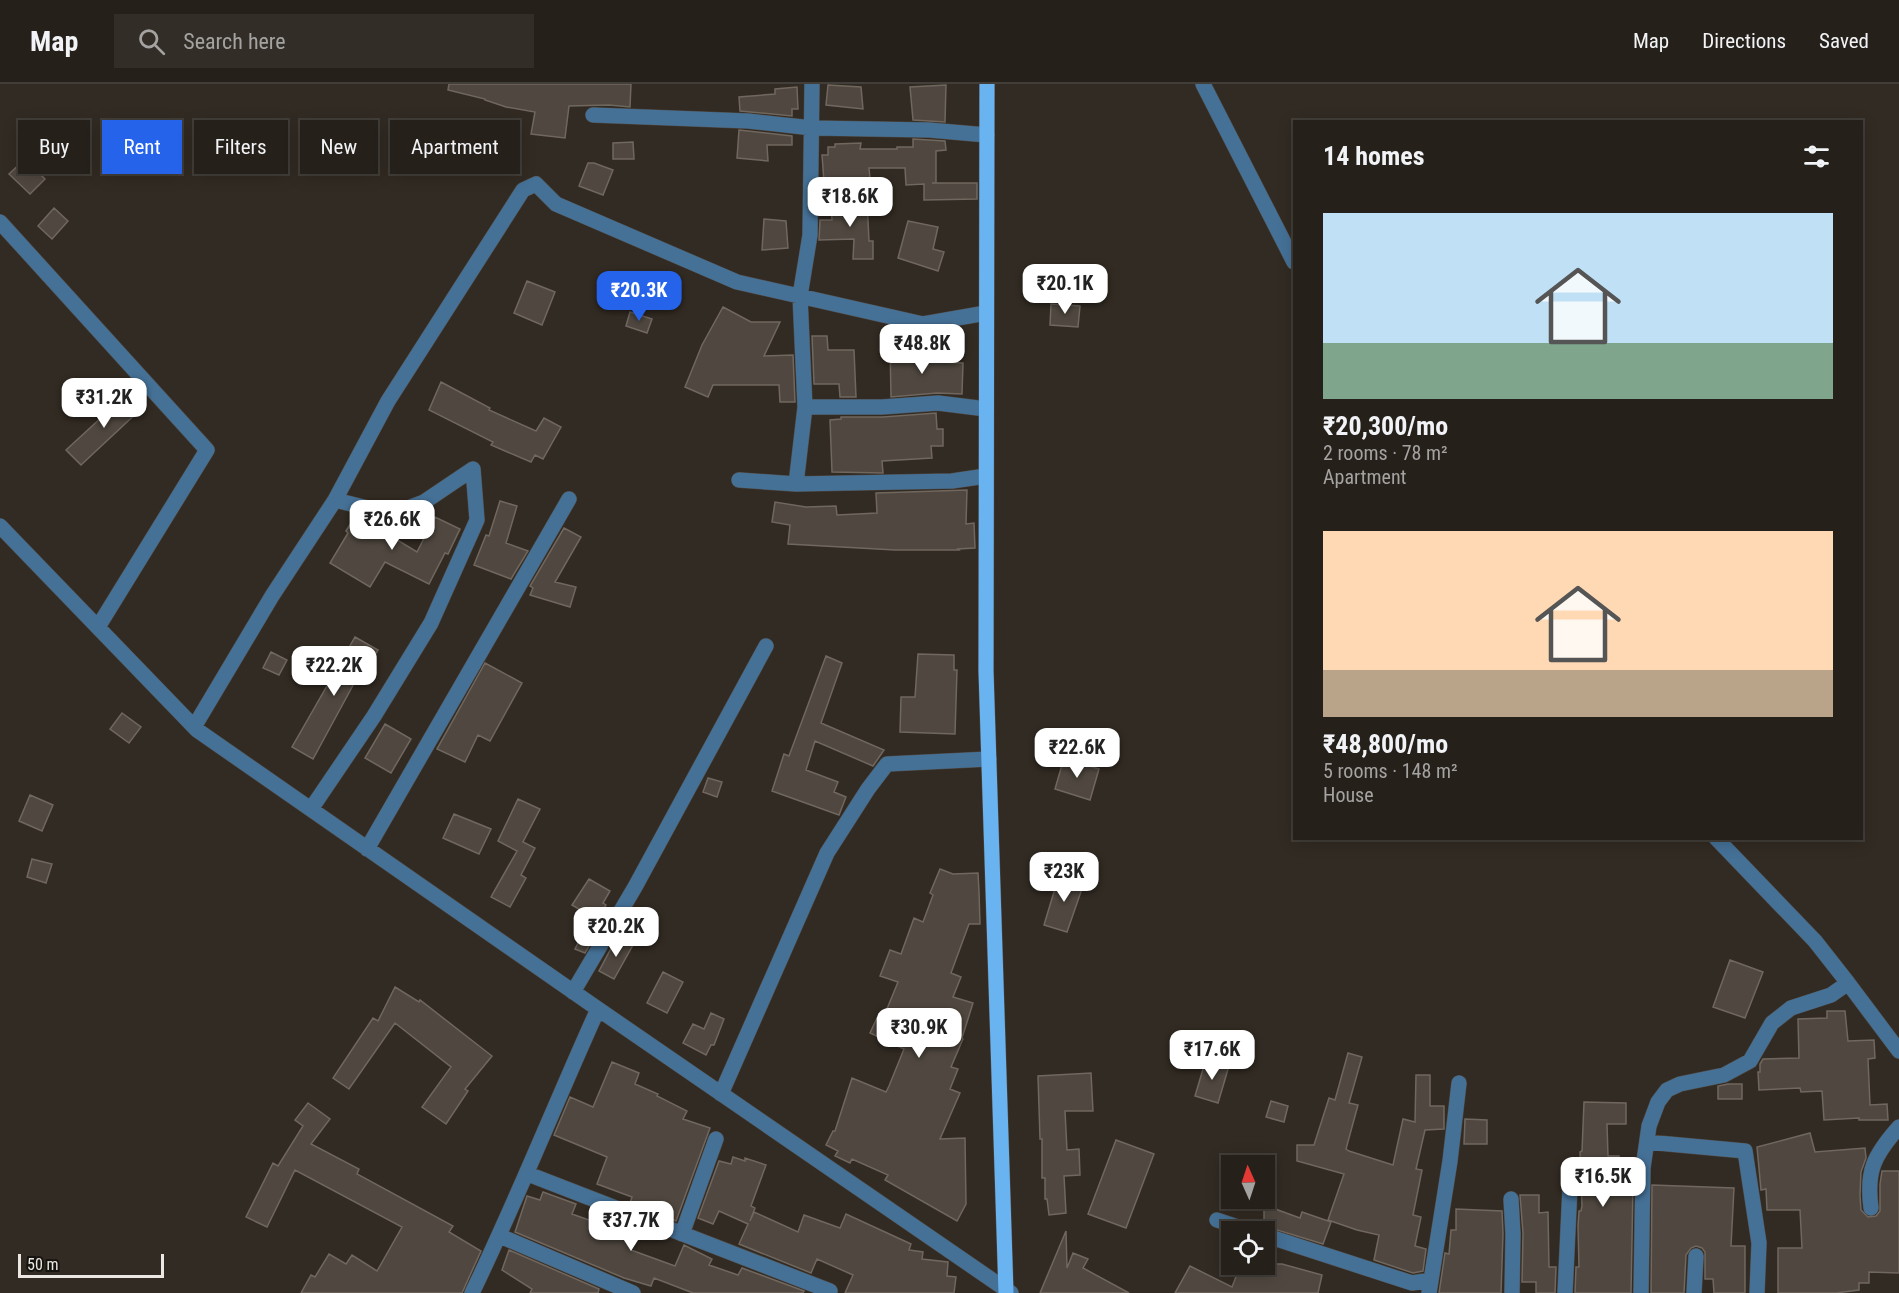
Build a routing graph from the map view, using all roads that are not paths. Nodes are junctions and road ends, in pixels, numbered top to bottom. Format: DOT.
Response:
graph roads {
  1 [pos="812,84"];
  2 [pos="987,84"];
  3 [pos="1203,84"];
  4 [pos="593,115"];
  5 [pos="812,128"];
  6 [pos="987,135"];
  7 [pos="0,222"];
  8 [pos="1293,260"];
  9 [pos="800,296"];
  10 [pos="986,313"];
  11 [pos="805,407"];
  12 [pos="986,409"];
  13 [pos="986,476"];
  14 [pos="739,480"];
  15 [pos="796,484"];
  16 [pos="569,499"];
  17 [pos="335,500"];
  18 [pos="0,526"];
  19 [pos="98,627"];
  20 [pos="766,646"];
  21 [pos="194,727"];
  22 [pos="989,759"];
  23 [pos="311,809"];
  24 [pos="1718,840"];
  25 [pos="367,849"];
  26 [pos="1848,983"];
  27 [pos="573,992"];
  28 [pos="598,1009"];
  29 [pos="1899,1051"];
  30 [pos="1459,1083"];
  31 [pos="721,1094"];
  32 [pos="1899,1127"];
  33 [pos="716,1139"];
  34 [pos="1647,1142"];
  35 [pos="1571,1166"];
  36 [pos="528,1174"];
  37 [pos="1511,1199"];
  38 [pos="1871,1208"];
  39 [pos="1217,1220"];
  40 [pos="1221,1221"];
  41 [pos="682,1234"];
  42 [pos="500,1236"];
  43 [pos="1275,1239"];
  44 [pos="1696,1256"];
  45 [pos="1430,1287"];
  46 [pos="1008,1291"];
  47 [pos="472,1293"];
  48 [pos="633,1293"];
  49 [pos="829,1293"];
  50 [pos="1512,1293"];
  51 [pos="1565,1293"];
  52 [pos="1641,1293"];
  53 [pos="1694,1293"];
  54 [pos="1757,1293"];
  1 -- 5 [label="street"];
  2 -- 6 [label="main road"];
  3 -- 8 [label="street"];
  4 -- 5 [label="street"];
  5 -- 6 [label="street"];
  5 -- 9 [label="street"];
  6 -- 10 [label="main road"];
  7 -- 19 [label="street"];
  9 -- 10 [label="street"];
  9 -- 11 [label="street"];
  9 -- 17 [label="street"];
  10 -- 12 [label="main road"];
  11 -- 12 [label="street"];
  11 -- 15 [label="street"];
  12 -- 13 [label="main road"];
  13 -- 15 [label="street"];
  13 -- 22 [label="main road"];
  14 -- 15 [label="street"];
  16 -- 25 [label="street"];
  17 -- 21 [label="street"];
  17 -- 23 [label="street"];
  18 -- 19 [label="street"];
  19 -- 21 [label="street"];
  20 -- 27 [label="street"];
  21 -- 23 [label="street"];
  22 -- 31 [label="street"];
  22 -- 46 [label="main road"];
  23 -- 25 [label="street"];
  24 -- 26 [label="street"];
  25 -- 27 [label="street"];
  26 -- 29 [label="street"];
  26 -- 34 [label="street"];
  27 -- 28 [label="street"];
  28 -- 31 [label="street"];
  28 -- 36 [label="street"];
  30 -- 45 [label="street"];
  31 -- 46 [label="street"];
  32 -- 38 [label="street"];
  33 -- 41 [label="street"];
  34 -- 52 [label="street"];
  34 -- 54 [label="street"];
  35 -- 51 [label="street"];
  36 -- 41 [label="street"];
  36 -- 42 [label="street"];
  37 -- 50 [label="street"];
  39 -- 40 [label="street"];
  41 -- 49 [label="street"];
  42 -- 47 [label="street"];
  42 -- 48 [label="street"];
  43 -- 45 [label="street"];
  44 -- 53 [label="street"];
}
